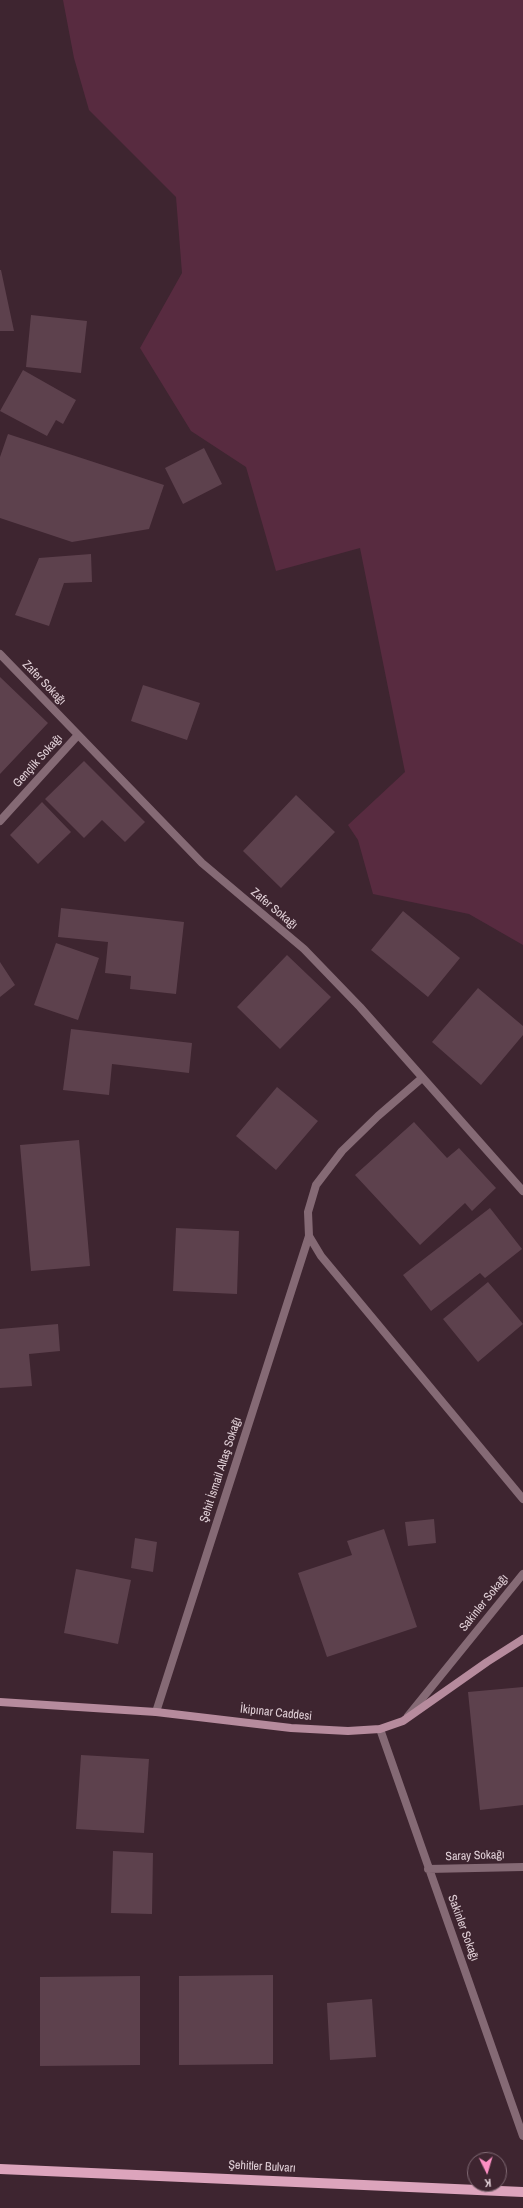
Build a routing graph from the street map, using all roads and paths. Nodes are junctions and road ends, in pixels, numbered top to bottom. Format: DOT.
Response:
graph roads {
  1 [pos="0,654"];
  2 [pos="78,735"];
  3 [pos="1,818"];
  4 [pos="422,1078"];
  5 [pos="523,1192"];
  6 [pos="308,1236"];
  7 [pos="523,1499"];
  8 [pos="523,1574"];
  9 [pos="523,1639"];
  10 [pos="0,1702"];
  11 [pos="156,1712"];
  12 [pos="403,1721"];
  13 [pos="380,1729"];
  14 [pos="523,1867"];
  15 [pos="428,1869"];
  16 [pos="523,2136"];
  17 [pos="0,2169"];
  18 [pos="523,2192"];
  1 -- 2 [label="street, Zafer Sokağı"];
  2 -- 3 [label="street, Gençlik Sokağı"];
  2 -- 4 [label="street, Zafer Sokağı"];
  4 -- 5 [label="street, Zafer Sokağı"];
  4 -- 6 [label="street, Şehit İsmail Altaş Sokağı"];
  6 -- 7 [label="street"];
  6 -- 11 [label="street, Şehit İsmail Altaş Sokağı"];
  8 -- 12 [label="street, Sakinler Sokağı"];
  9 -- 12 [label="street, İkipınar Caddesi"];
  10 -- 11 [label="street, İkipınar Caddesi"];
  11 -- 13 [label="street, İkipınar Caddesi"];
  12 -- 13 [label="street, İkipınar Caddesi"];
  13 -- 15 [label="street, Sakinler Sokağı"];
  14 -- 15 [label="street, Saray Sokağı"];
  15 -- 16 [label="street, Sakinler Sokağı"];
  17 -- 18 [label="main road, Şehitler Bulvarı"];
}
